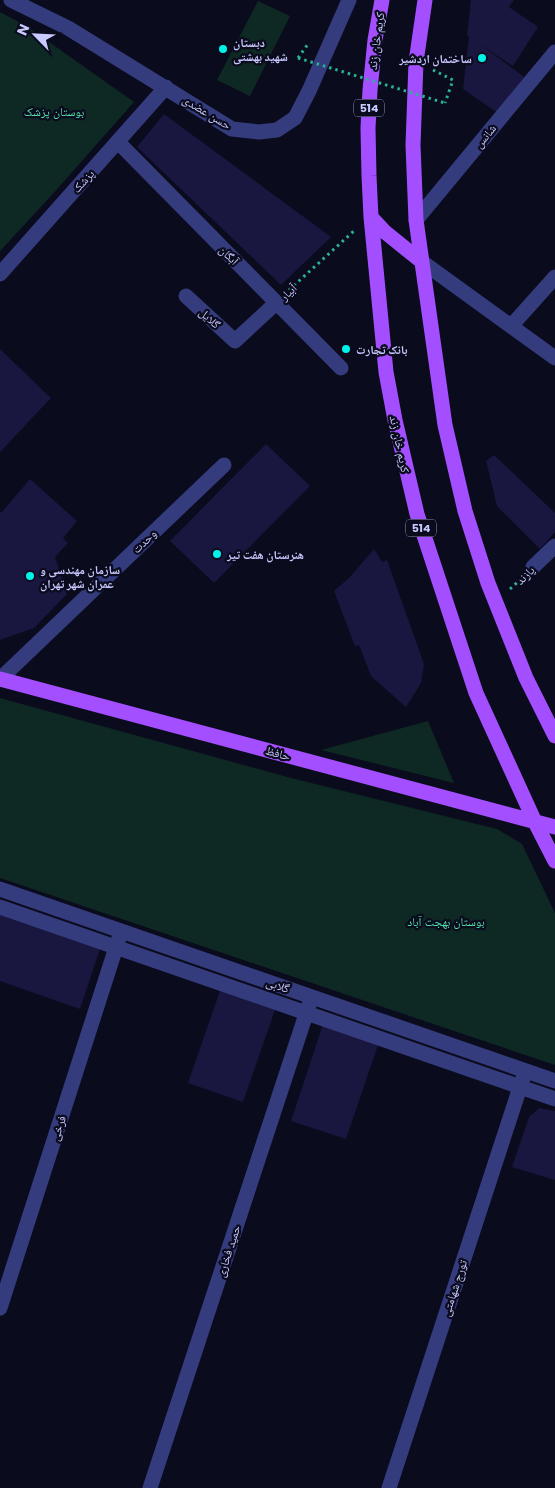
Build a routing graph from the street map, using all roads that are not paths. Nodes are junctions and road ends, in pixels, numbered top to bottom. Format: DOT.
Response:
graph roads {
  1 [pos="11,0"];
  2 [pos="349,0"];
  3 [pos="382,0"];
  4 [pos="425,0"];
  5 [pos="555,52"];
  6 [pos="166,87"];
  7 [pos="118,142"];
  8 [pos="371,217"];
  9 [pos="416,220"];
  10 [pos="421,261"];
  11 [pos="0,274"];
  12 [pos="555,278"];
  13 [pos="186,296"];
  14 [pos="276,303"];
  15 [pos="512,325"];
  16 [pos="234,340"];
  17 [pos="555,358"];
  18 [pos="341,368"];
  19 [pos="224,465"];
  20 [pos="555,546"];
  21 [pos="533,567"];
  22 [pos="0,679"];
  23 [pos="555,736"];
  24 [pos="535,822"];
  25 [pos="555,827"];
  26 [pos="555,861"];
  27 [pos="0,889"];
  28 [pos="0,907"];
  29 [pos="122,931"];
  30 [pos="116,948"];
  31 [pos="312,997"];
  32 [pos="307,1013"];
  33 [pos="525,1071"];
  34 [pos="555,1081"];
  35 [pos="520,1087"];
  36 [pos="555,1100"];
  37 [pos="0,1308"];
  38 [pos="150,1488"];
  39 [pos="389,1488"];
  1 -- 6 [label="street, حسن عضدی"];
  2 -- 6 [label="street, حسن عضدی"];
  3 -- 8 [label="main road, کریم خان زند / 514"];
  4 -- 9 [label="main road"];
  5 -- 9 [label="street, شانس"];
  6 -- 7 [label="street, پزشک"];
  7 -- 11 [label="street, پزشک"];
  7 -- 14 [label="street, آبگان"];
  8 -- 10 [label="main road"];
  8 -- 24 [label="main road, کریم خان زند / 514"];
  9 -- 10 [label="main road"];
  10 -- 15 [label="street"];
  10 -- 23 [label="main road"];
  12 -- 15 [label="street"];
  13 -- 16 [label="street, گلایل"];
  14 -- 16 [label="street, آبیار"];
  14 -- 18 [label="street, آبگان"];
  15 -- 17 [label="street"];
  19 -- 22 [label="street, وحدت"];
  20 -- 21 [label="street, پازند"];
  22 -- 24 [label="main road, حافظ"];
  24 -- 25 [label="main road, حافظ"];
  24 -- 26 [label="main road, کریم خان زند / 514"];
  27 -- 29 [label="street, گلابی"];
  28 -- 30 [label="street, گلابی"];
  29 -- 30 [label="street, فرخی"];
  29 -- 31 [label="street, گلابی"];
  30 -- 32 [label="street, گلابی"];
  30 -- 37 [label="street, فرخی"];
  31 -- 32 [label="street, حمید فخاری"];
  31 -- 33 [label="street, گلابی"];
  32 -- 35 [label="street, گلابی"];
  32 -- 38 [label="street, حمید فخاری"];
  33 -- 34 [label="street, گلابی"];
  33 -- 35 [label="street, تورج شهامتی"];
  35 -- 36 [label="street, گلابی"];
  35 -- 39 [label="street, تورج شهامتی"];
}
